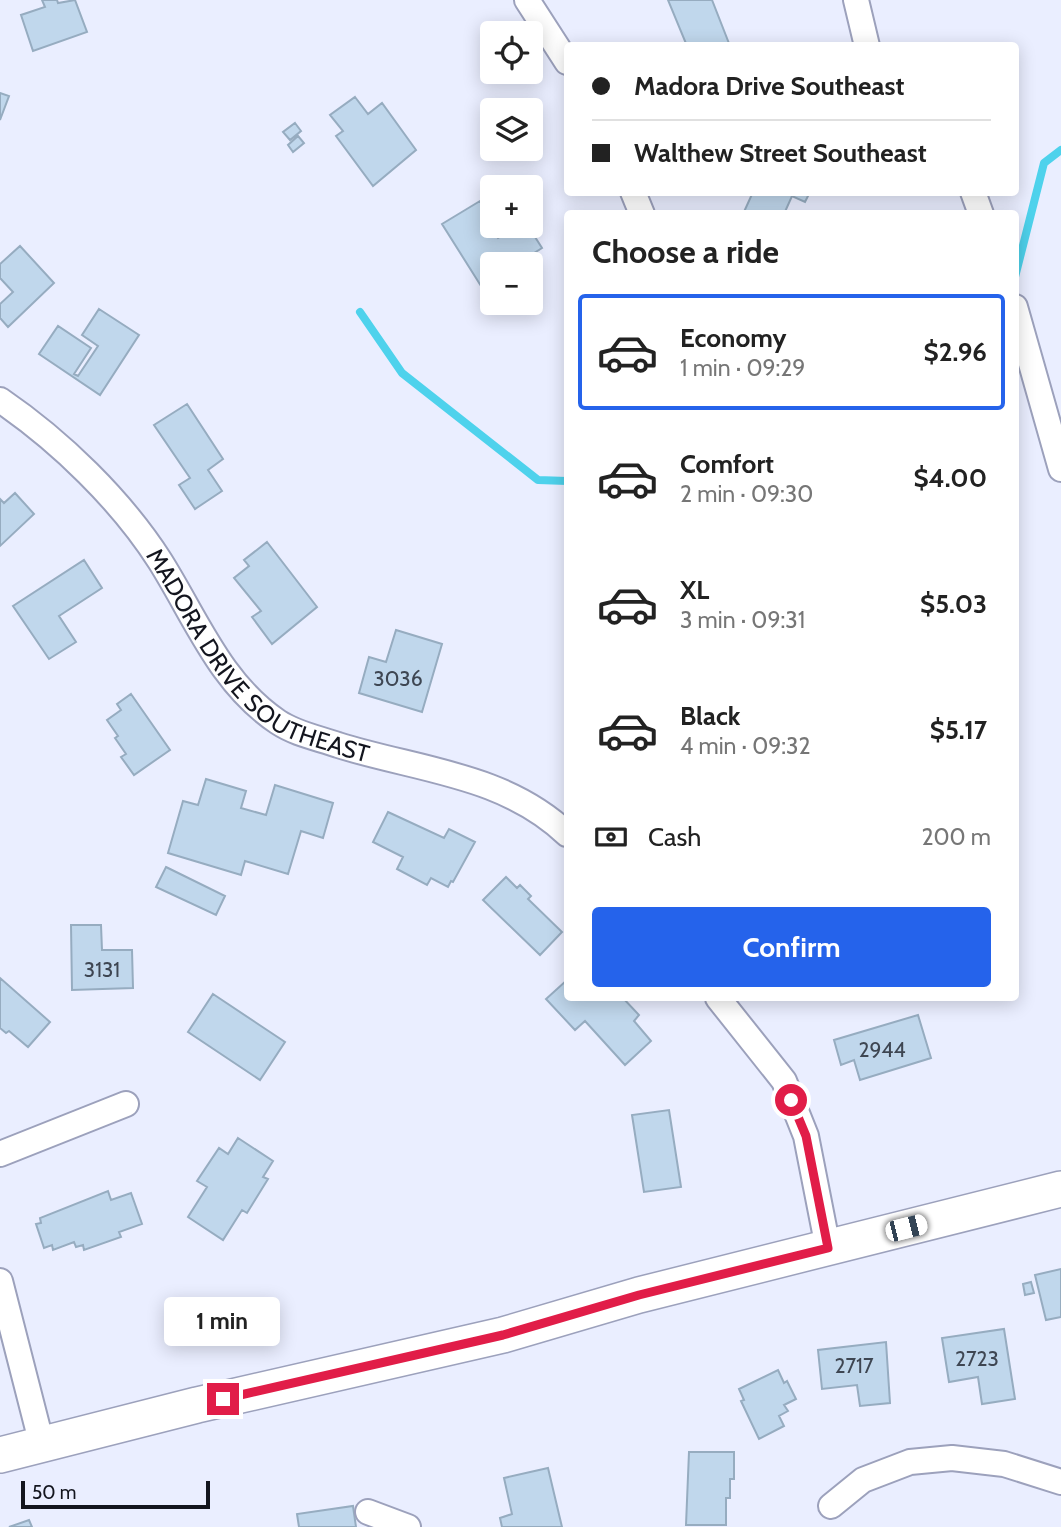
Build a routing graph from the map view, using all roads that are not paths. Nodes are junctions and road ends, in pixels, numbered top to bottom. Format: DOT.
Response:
graph roads {
  1 [pos="527,0"];
  2 [pos="856,0"];
  3 [pos="866,42"];
  4 [pos="564,57"];
  5 [pos="1019,321"];
  6 [pos="0,400"];
  7 [pos="1061,469"];
  8 [pos="564,831"];
  9 [pos="720,1001"];
  10 [pos="125,1104"];
  11 [pos="0,1154"];
  12 [pos="1061,1189"];
  13 [pos="828,1248"];
  14 [pos="0,1280"];
  15 [pos="42,1445"];
  16 [pos="0,1455"];
  17 [pos="1061,1482"];
  18 [pos="831,1506"];
  19 [pos="368,1511"];
  20 [pos="408,1527"];
  1 -- 4 [label="street"];
  2 -- 3 [label="street"];
  5 -- 7 [label="street"];
  6 -- 8 [label="street, MADORA DRIVE SOUTHEAST"];
  9 -- 13 [label="street"];
  10 -- 11 [label="street"];
  12 -- 13 [label="street"];
  13 -- 15 [label="street"];
  14 -- 15 [label="street"];
  15 -- 16 [label="street"];
  17 -- 18 [label="street"];
  19 -- 20 [label="street"];
}
